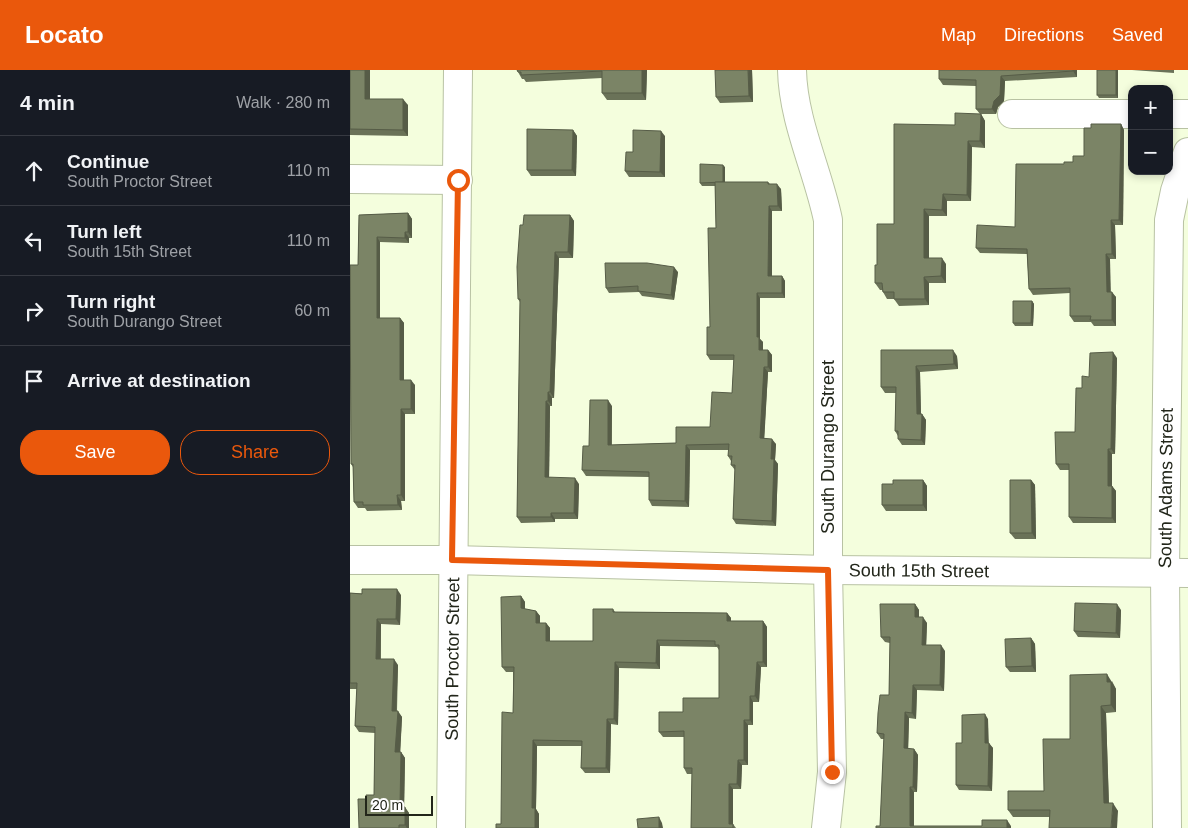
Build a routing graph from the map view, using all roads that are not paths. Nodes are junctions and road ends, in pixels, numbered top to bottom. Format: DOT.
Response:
graph roads {
  1 [pos="458,70"];
  2 [pos="792,70"];
  3 [pos="1012,114"];
  4 [pos="1128,114"];
  5 [pos="1173,114"];
  6 [pos="1188,114"];
  7 [pos="1188,152"];
  8 [pos="350,179"];
  9 [pos="458,180"];
  10 [pos="350,560"];
  11 [pos="452,560"];
  12 [pos="828,570"];
  13 [pos="1176,573"];
  14 [pos="450,828"];
  15 [pos="826,828"];
  16 [pos="1168,828"];
  1 -- 9 [label="street, South Proctor Street"];
  2 -- 12 [label="street, South Durango Street"];
  3 -- 4 [label="street"];
  5 -- 6 [label="street"];
  7 -- 13 [label="street, South Adams Street"];
  8 -- 9 [label="street"];
  9 -- 11 [label="street, South Proctor Street"];
  10 -- 11 [label="street, South 15th Street"];
  11 -- 12 [label="street, South 15th Street"];
  11 -- 14 [label="street, South Proctor Street"];
  12 -- 13 [label="street, South 15th Street"];
  12 -- 15 [label="street, South Durango Street"];
  13 -- 16 [label="street, South Adams Street"];
}
